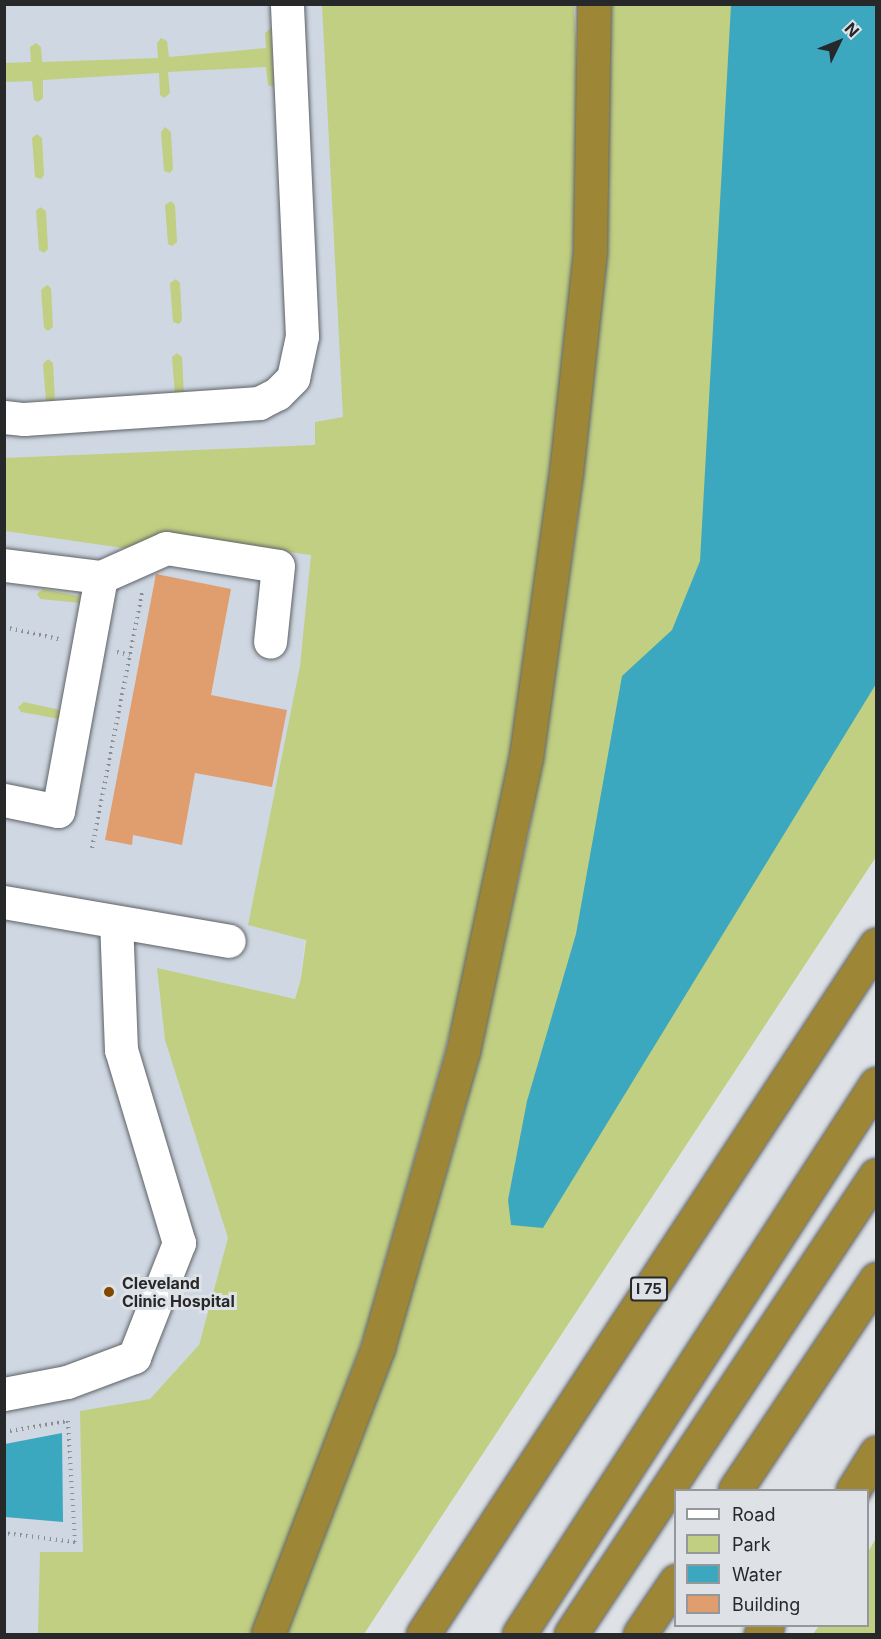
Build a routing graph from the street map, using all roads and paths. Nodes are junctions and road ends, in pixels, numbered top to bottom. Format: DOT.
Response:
graph roads {
  1 [pos="287,4"];
  2 [pos="594,4"];
  3 [pos="4,417"];
  4 [pos="4,565"];
  5 [pos="101,577"];
  6 [pos="142,592"];
  7 [pos="270,642"];
  8 [pos="4,800"];
  9 [pos="92,848"];
  10 [pos="4,902"];
  11 [pos="116,922"];
  12 [pos="230,941"];
  13 [pos="876,945"];
  14 [pos="876,1084"];
  15 [pos="876,1175"];
  16 [pos="876,1279"];
  17 [pos="4,1394"];
  18 [pos="4,1432"];
  19 [pos="876,1454"];
  20 [pos="736,1489"];
  21 [pos="854,1489"];
  22 [pos="4,1533"];
  23 [pos="674,1583"];
  24 [pos="267,1635"];
  25 [pos="423,1635"];
  26 [pos="519,1635"];
  27 [pos="571,1635"];
  28 [pos="640,1635"];
  1 -- 3 [label="lane"];
  2 -- 24 [label="highway"];
  4 -- 5 [label="lane"];
  5 -- 7 [label="lane"];
  5 -- 8 [label="lane"];
  6 -- 9 [label="path"];
  10 -- 11 [label="lane"];
  11 -- 12 [label="lane"];
  11 -- 17 [label="lane"];
  13 -- 25 [label="highway, I 75"];
  14 -- 26 [label="highway"];
  15 -- 27 [label="highway"];
  16 -- 20 [label="highway"];
  18 -- 22 [label="path"];
  19 -- 21 [label="highway"];
  23 -- 28 [label="highway"];
}
